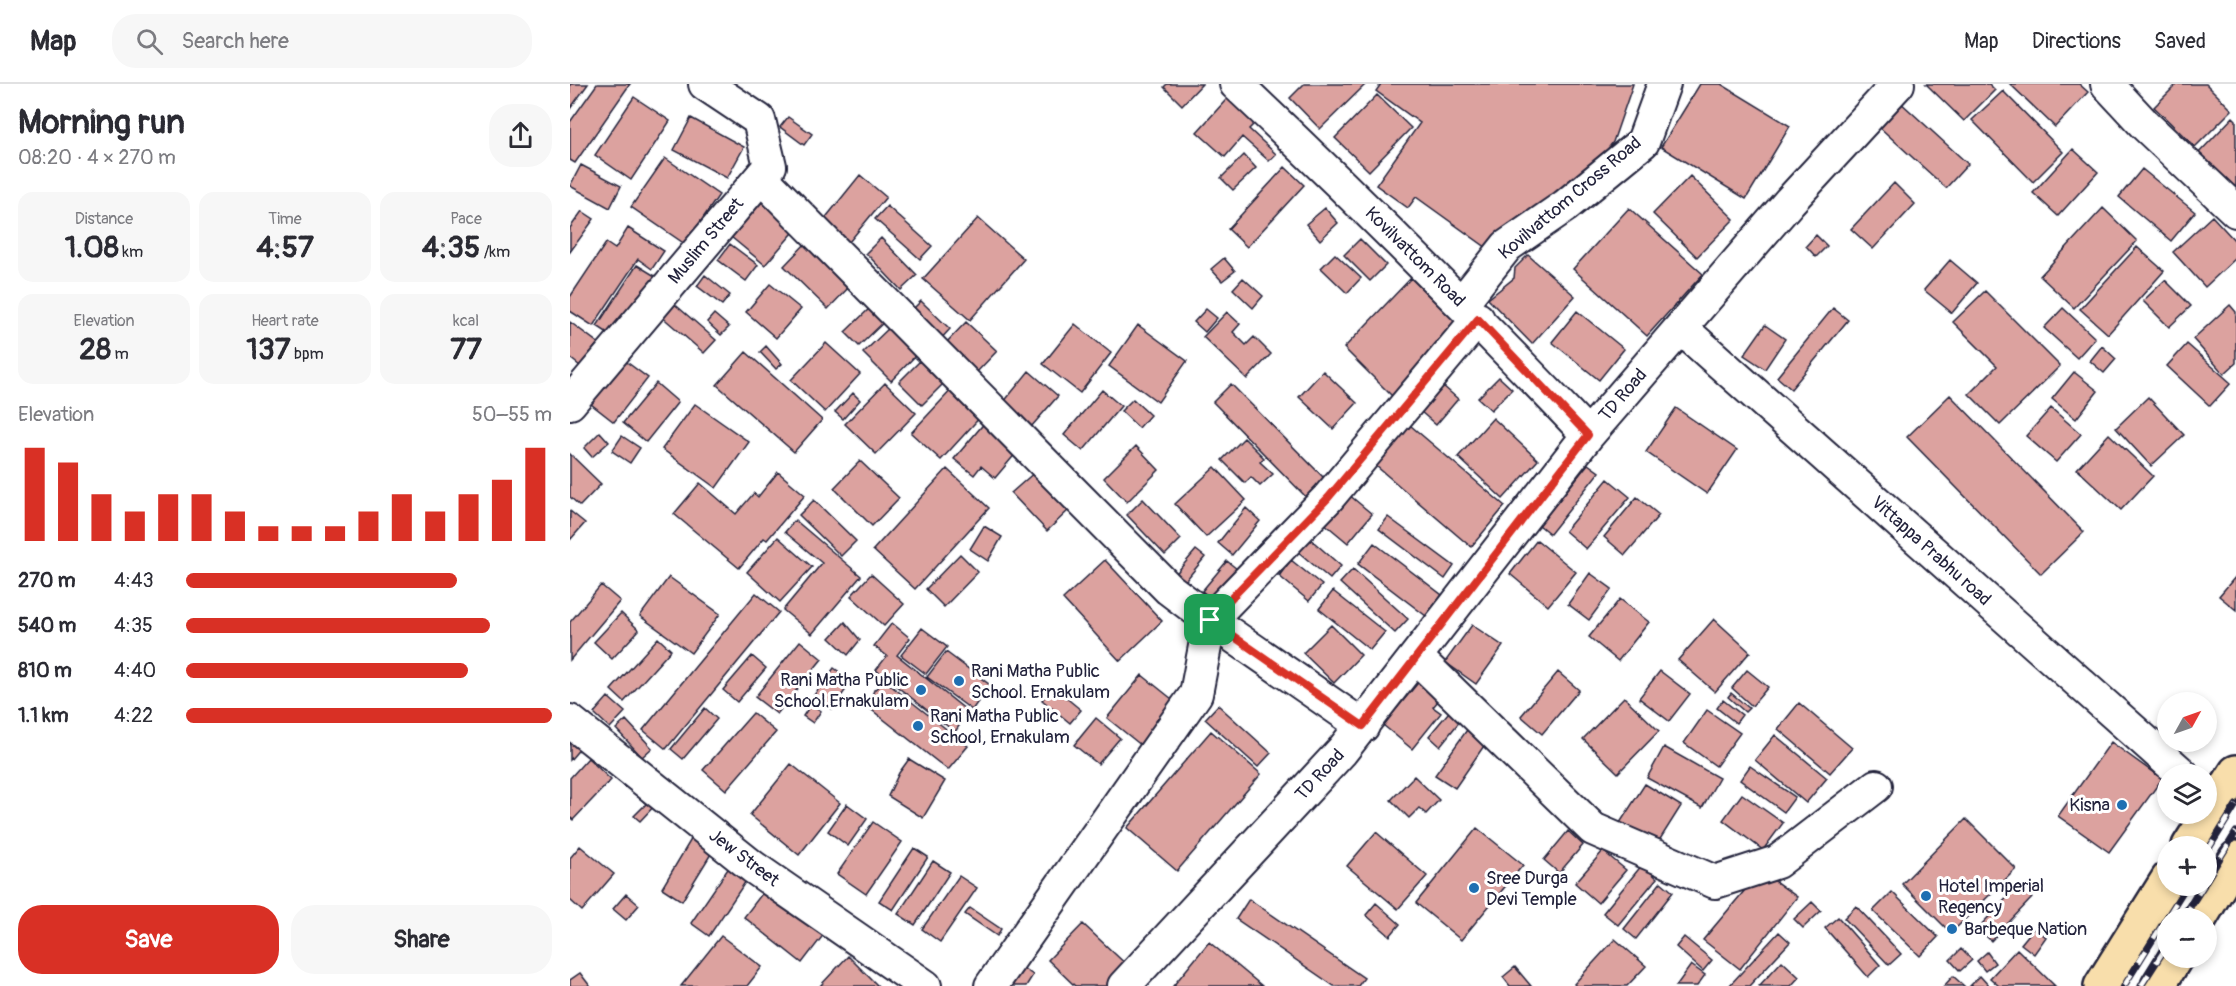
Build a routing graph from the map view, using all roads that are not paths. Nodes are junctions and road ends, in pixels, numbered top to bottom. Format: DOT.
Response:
graph roads {
  1 [pos="705,84"];
  2 [pos="1236,84"];
  3 [pos="1664,84"];
  4 [pos="1898,84"];
  5 [pos="2107,84"];
  6 [pos="761,177"];
  7 [pos="2236,211"];
  8 [pos="1469,311"];
  9 [pos="1681,328"];
  10 [pos="570,403"];
  11 [pos="1588,435"];
  12 [pos="1210,620"];
  13 [pos="1416,657"];
  14 [pos="570,721"];
  15 [pos="1363,726"];
  16 [pos="2171,764"];
  17 [pos="2236,772"];
  18 [pos="1876,786"];
  19 [pos="2217,793"];
  20 [pos="2236,858"];
  21 [pos="2157,896"];
  22 [pos="2206,908"];
  23 [pos="2169,968"];
  24 [pos="926,986"];
  25 [pos="991,986"];
  26 [pos="1124,986"];
  27 [pos="2101,986"];
  28 [pos="2158,986"];
  1 -- 6 [label="street, Muslim Street"];
  2 -- 8 [label="street, Kovilvattom Road"];
  3 -- 8 [label="street, Kovilvattom Cross Road"];
  4 -- 9 [label="street, TD Road"];
  5 -- 7 [label="street"];
  6 -- 10 [label="street, Muslim Street"];
  6 -- 12 [label="street"];
  8 -- 11 [label="street, Kovilvattom Road"];
  8 -- 12 [label="street, Kovilvattom Cross Road"];
  9 -- 11 [label="street, TD Road"];
  9 -- 16 [label="street, Vittappa Prabhu road"];
  11 -- 13 [label="street, TD Road"];
  12 -- 15 [label="street"];
  12 -- 25 [label="street"];
  13 -- 15 [label="street, TD Road"];
  13 -- 18 [label="street"];
  14 -- 24 [label="street, Jew Street"];
  15 -- 26 [label="street, TD Road"];
  17 -- 19 [label="main road"];
  20 -- 22 [label="main road"];
  21 -- 27 [label="main road"];
  23 -- 28 [label="main road"];
}
